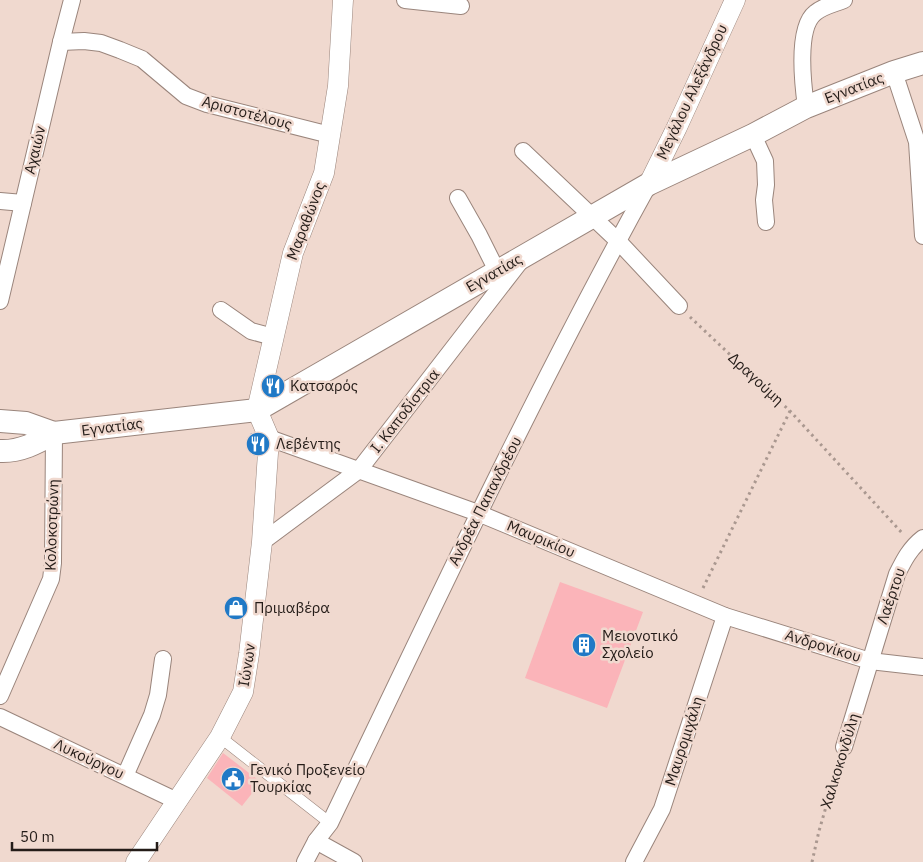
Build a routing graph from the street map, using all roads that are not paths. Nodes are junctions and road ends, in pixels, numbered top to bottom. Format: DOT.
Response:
graph roads {
  1 [pos="72,0"];
  2 [pos="343,0"];
  3 [pos="405,0"];
  4 [pos="734,0"];
  5 [pos="844,0"];
  6 [pos="461,6"];
  7 [pos="60,42"];
  8 [pos="923,63"];
  9 [pos="894,72"];
  10 [pos="806,107"];
  11 [pos="330,135"];
  12 [pos="753,135"];
  13 [pos="523,151"];
  14 [pos="650,184"];
  15 [pos="458,198"];
  16 [pos="0,201"];
  17 [pos="23,203"];
  18 [pos="592,218"];
  19 [pos="766,222"];
  20 [pos="923,236"];
  21 [pos="618,241"];
  22 [pos="524,256"];
  23 [pos="497,271"];
  24 [pos="0,301"];
  25 [pos="679,306"];
  26 [pos="221,310"];
  27 [pos="273,337"];
  28 [pos="257,410"];
  29 [pos="0,421"];
  30 [pos="54,433"];
  31 [pos="269,438"];
  32 [pos="2,452"];
  33 [pos="359,470"];
  34 [pos="478,513"];
  35 [pos="262,542"];
  36 [pos="918,542"];
  37 [pos="725,616"];
  38 [pos="163,659"];
  39 [pos="870,660"];
  40 [pos="923,667"];
  41 [pos="0,696"];
  42 [pos="0,717"];
  43 [pos="220,737"];
  44 [pos="844,747"];
  45 [pos="125,776"];
  46 [pos="177,801"];
  47 [pos="330,823"];
  48 [pos="316,841"];
  49 [pos="136,862"];
  50 [pos="305,862"];
  51 [pos="354,862"];
  52 [pos="634,862"];
  1 -- 7 [label="street, Αχαιών"];
  2 -- 11 [label="street, Μαραθώνος"];
  3 -- 6 [label="street"];
  4 -- 14 [label="street, Μεγάλου Αλεξάνδρου"];
  5 -- 10 [label="street"];
  7 -- 11 [label="street, Αριστοτέλους"];
  7 -- 17 [label="street, Αχαιών"];
  8 -- 9 [label="main road, Εγνατίας"];
  9 -- 10 [label="main road, Εγνατίας"];
  9 -- 20 [label="street"];
  10 -- 12 [label="main road, Εγνατίας"];
  11 -- 27 [label="street, Μαραθώνος"];
  12 -- 14 [label="main road, Εγνατίας"];
  12 -- 19 [label="street"];
  13 -- 18 [label="street"];
  14 -- 18 [label="main road, Εγνατίας"];
  14 -- 21 [label="street, Ανδρέα Παπανδρέου"];
  15 -- 23 [label="street"];
  16 -- 17 [label="street"];
  17 -- 24 [label="street, Αχαιών"];
  18 -- 21 [label="street"];
  18 -- 22 [label="main road, Εγνατίας"];
  21 -- 25 [label="street"];
  21 -- 34 [label="street, Ανδρέα Παπανδρέου"];
  22 -- 23 [label="main road, Εγνατίας"];
  22 -- 33 [label="street, Ι. Καποδίστρια"];
  23 -- 28 [label="main road, Εγνατίας"];
  26 -- 27 [label="street"];
  27 -- 28 [label="street, Μαραθώνος"];
  28 -- 30 [label="main road, Εγνατίας"];
  28 -- 31 [label="street"];
  29 -- 30 [label="main road"];
  30 -- 32 [label="main road"];
  30 -- 41 [label="street, Κολοκοτρώνη"];
  31 -- 33 [label="street, Μαυρικίου"];
  31 -- 35 [label="street, Ιώνων"];
  33 -- 34 [label="street, Μαυρικίου"];
  33 -- 35 [label="street, Ι. Καποδίστρια"];
  34 -- 37 [label="street, Μαυρικίου"];
  34 -- 47 [label="street, Ανδρέα Παπανδρέου"];
  35 -- 43 [label="street, Ιώνων"];
  36 -- 39 [label="street, Λαέρτου"];
  37 -- 39 [label="street, Ανδρονίκου"];
  37 -- 52 [label="street, Μαυρομιχάλη"];
  38 -- 45 [label="street"];
  39 -- 40 [label="street, Ανδρονίκου"];
  39 -- 44 [label="street, Χαλκοκονδύλη"];
  42 -- 45 [label="street, Λυκούργου"];
  43 -- 46 [label="street, Ιώνων"];
  43 -- 47 [label="street"];
  45 -- 46 [label="street, Λυκούργου"];
  46 -- 49 [label="street, Ιώνων"];
  47 -- 48 [label="street, Ανδρέα Παπανδρέου"];
  48 -- 50 [label="street, Ανδρέα Παπανδρέου"];
  48 -- 51 [label="street"];
}
